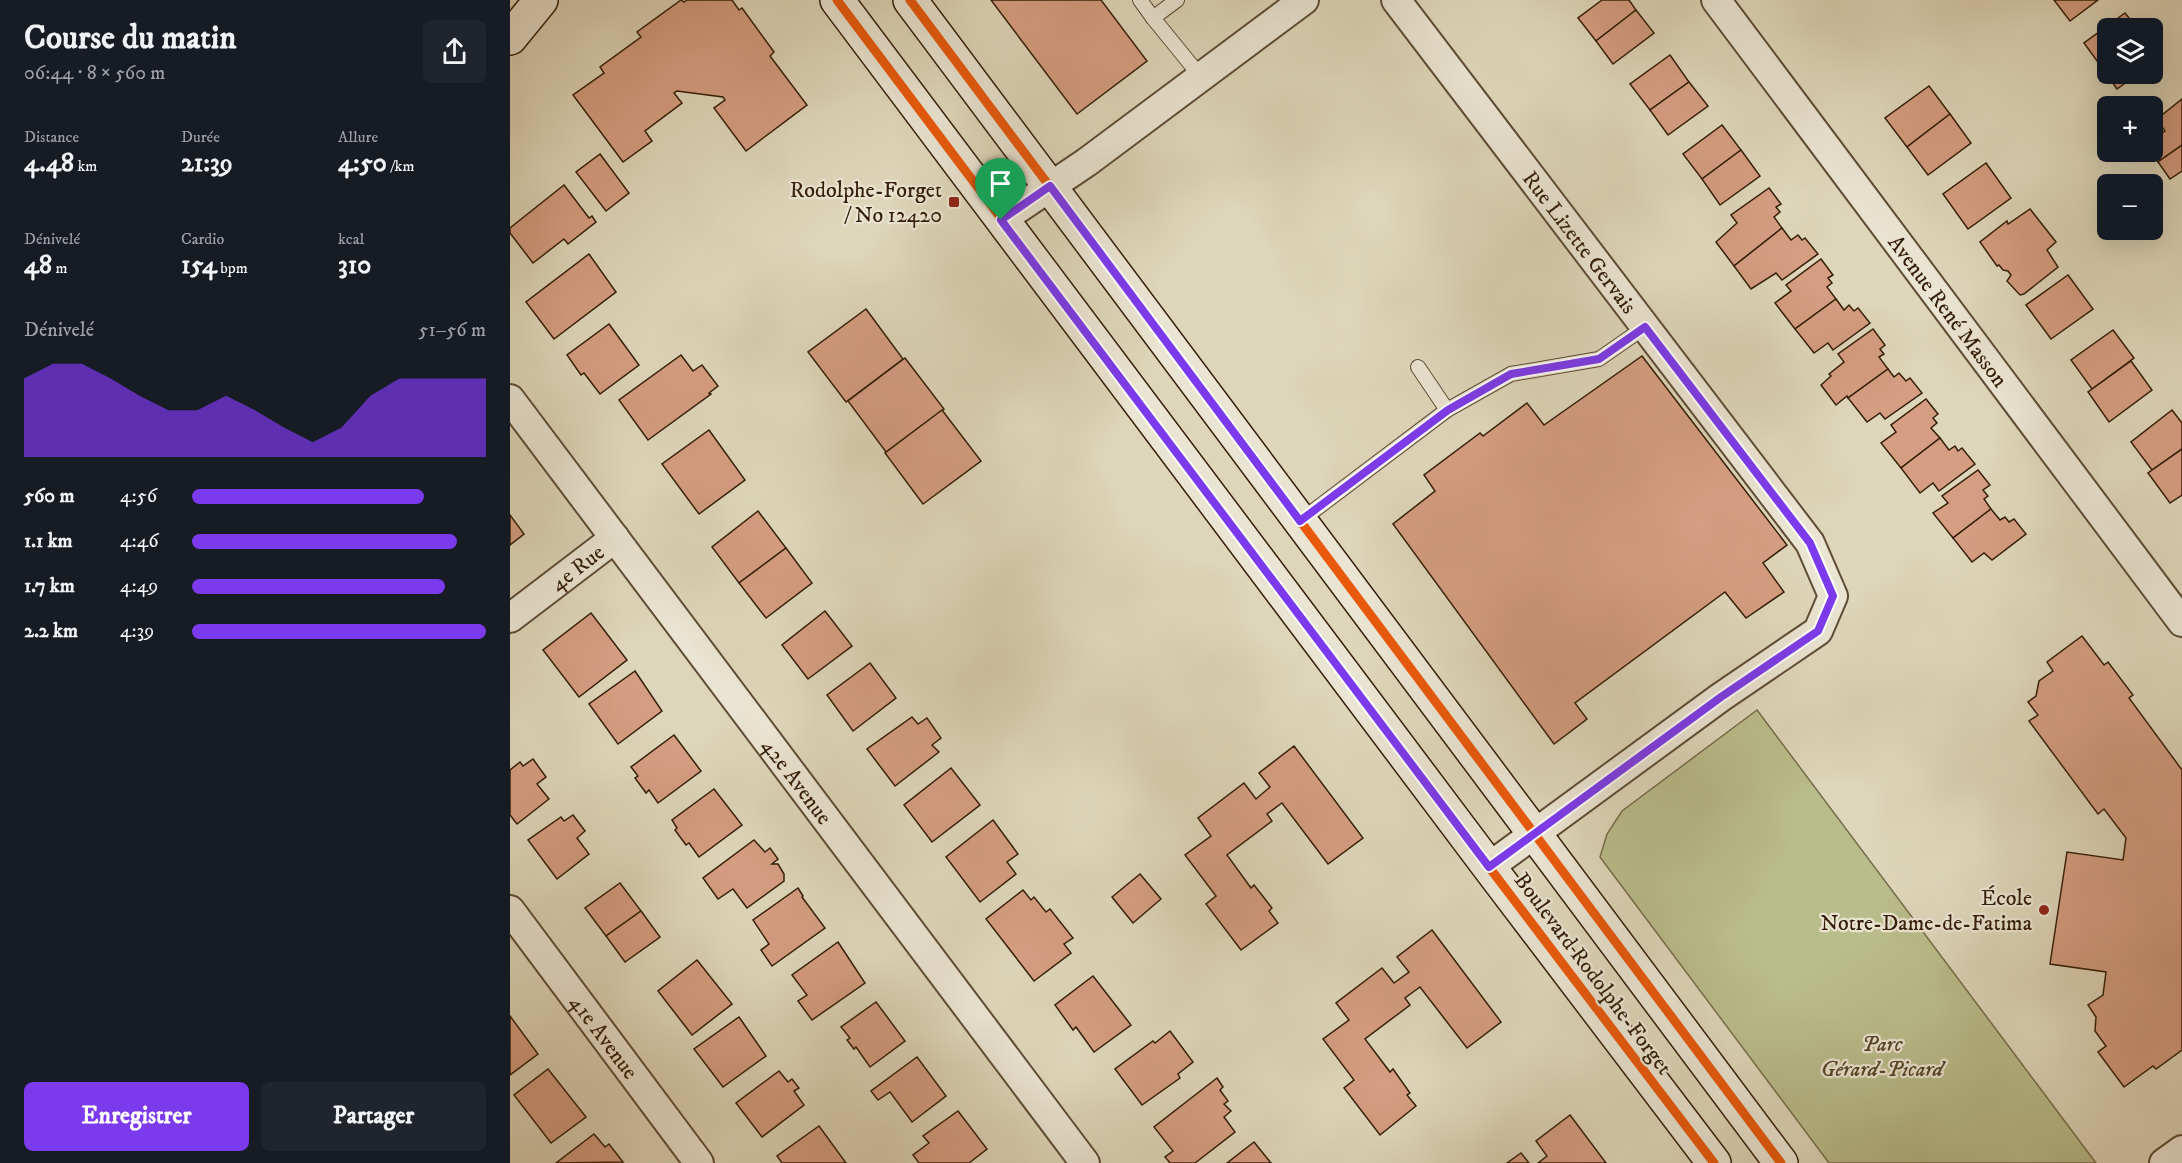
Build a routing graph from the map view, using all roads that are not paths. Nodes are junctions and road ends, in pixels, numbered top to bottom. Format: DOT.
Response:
graph roads {
  1 [pos="541,0"];
  2 [pos="837,0"];
  3 [pos="910,0"];
  4 [pos="1140,0"];
  5 [pos="1176,0"];
  6 [pos="1304,0"];
  7 [pos="1396,0"];
  8 [pos="1716,0"];
  9 [pos="1153,18"];
  10 [pos="510,38"];
  11 [pos="1201,77"];
  12 [pos="1050,186"];
  13 [pos="1001,220"];
  14 [pos="1645,327"];
  15 [pos="1418,367"];
  16 [pos="510,399"];
  17 [pos="1448,410"];
  18 [pos="1300,521"];
  19 [pos="615,538"];
  20 [pos="510,618"];
  21 [pos="2182,622"];
  22 [pos="1534,834"];
  23 [pos="1489,867"];
  24 [pos="510,910"];
  25 [pos="2182,1150"];
  26 [pos="699,1163"];
  27 [pos="1085,1163"];
  28 [pos="1714,1163"];
  29 [pos="1781,1163"];
  30 [pos="2164,1163"];
  1 -- 10 [label="street"];
  2 -- 13 [label="street, Boulevard Rodolphe-Forget"];
  3 -- 12 [label="street, Boulevard Rodolphe-Forget"];
  4 -- 9 [label="lane"];
  5 -- 9 [label="lane"];
  6 -- 11 [label="street"];
  7 -- 14 [label="street, Rue Lizette Gervais"];
  8 -- 21 [label="street, Avenue René Masson"];
  9 -- 11 [label="lane"];
  11 -- 12 [label="street"];
  12 -- 13 [label="street"];
  12 -- 18 [label="street, Boulevard Rodolphe-Forget"];
  13 -- 23 [label="street, Boulevard Rodolphe-Forget"];
  14 -- 17 [label="lane"];
  14 -- 22 [label="street, Rue Lizette Gervais"];
  15 -- 17 [label="lane"];
  16 -- 19 [label="street, 42e Avenue"];
  17 -- 18 [label="lane"];
  18 -- 22 [label="street, Boulevard Rodolphe-Forget"];
  19 -- 20 [label="street, 4e Rue"];
  19 -- 27 [label="street, 42e Avenue"];
  22 -- 23 [label="street, Rue Lizette Gervais"];
  22 -- 29 [label="street, Boulevard Rodolphe-Forget"];
  23 -- 28 [label="street, Boulevard Rodolphe-Forget"];
  24 -- 26 [label="street, 41e Avenue"];
  25 -- 30 [label="street"];
}
